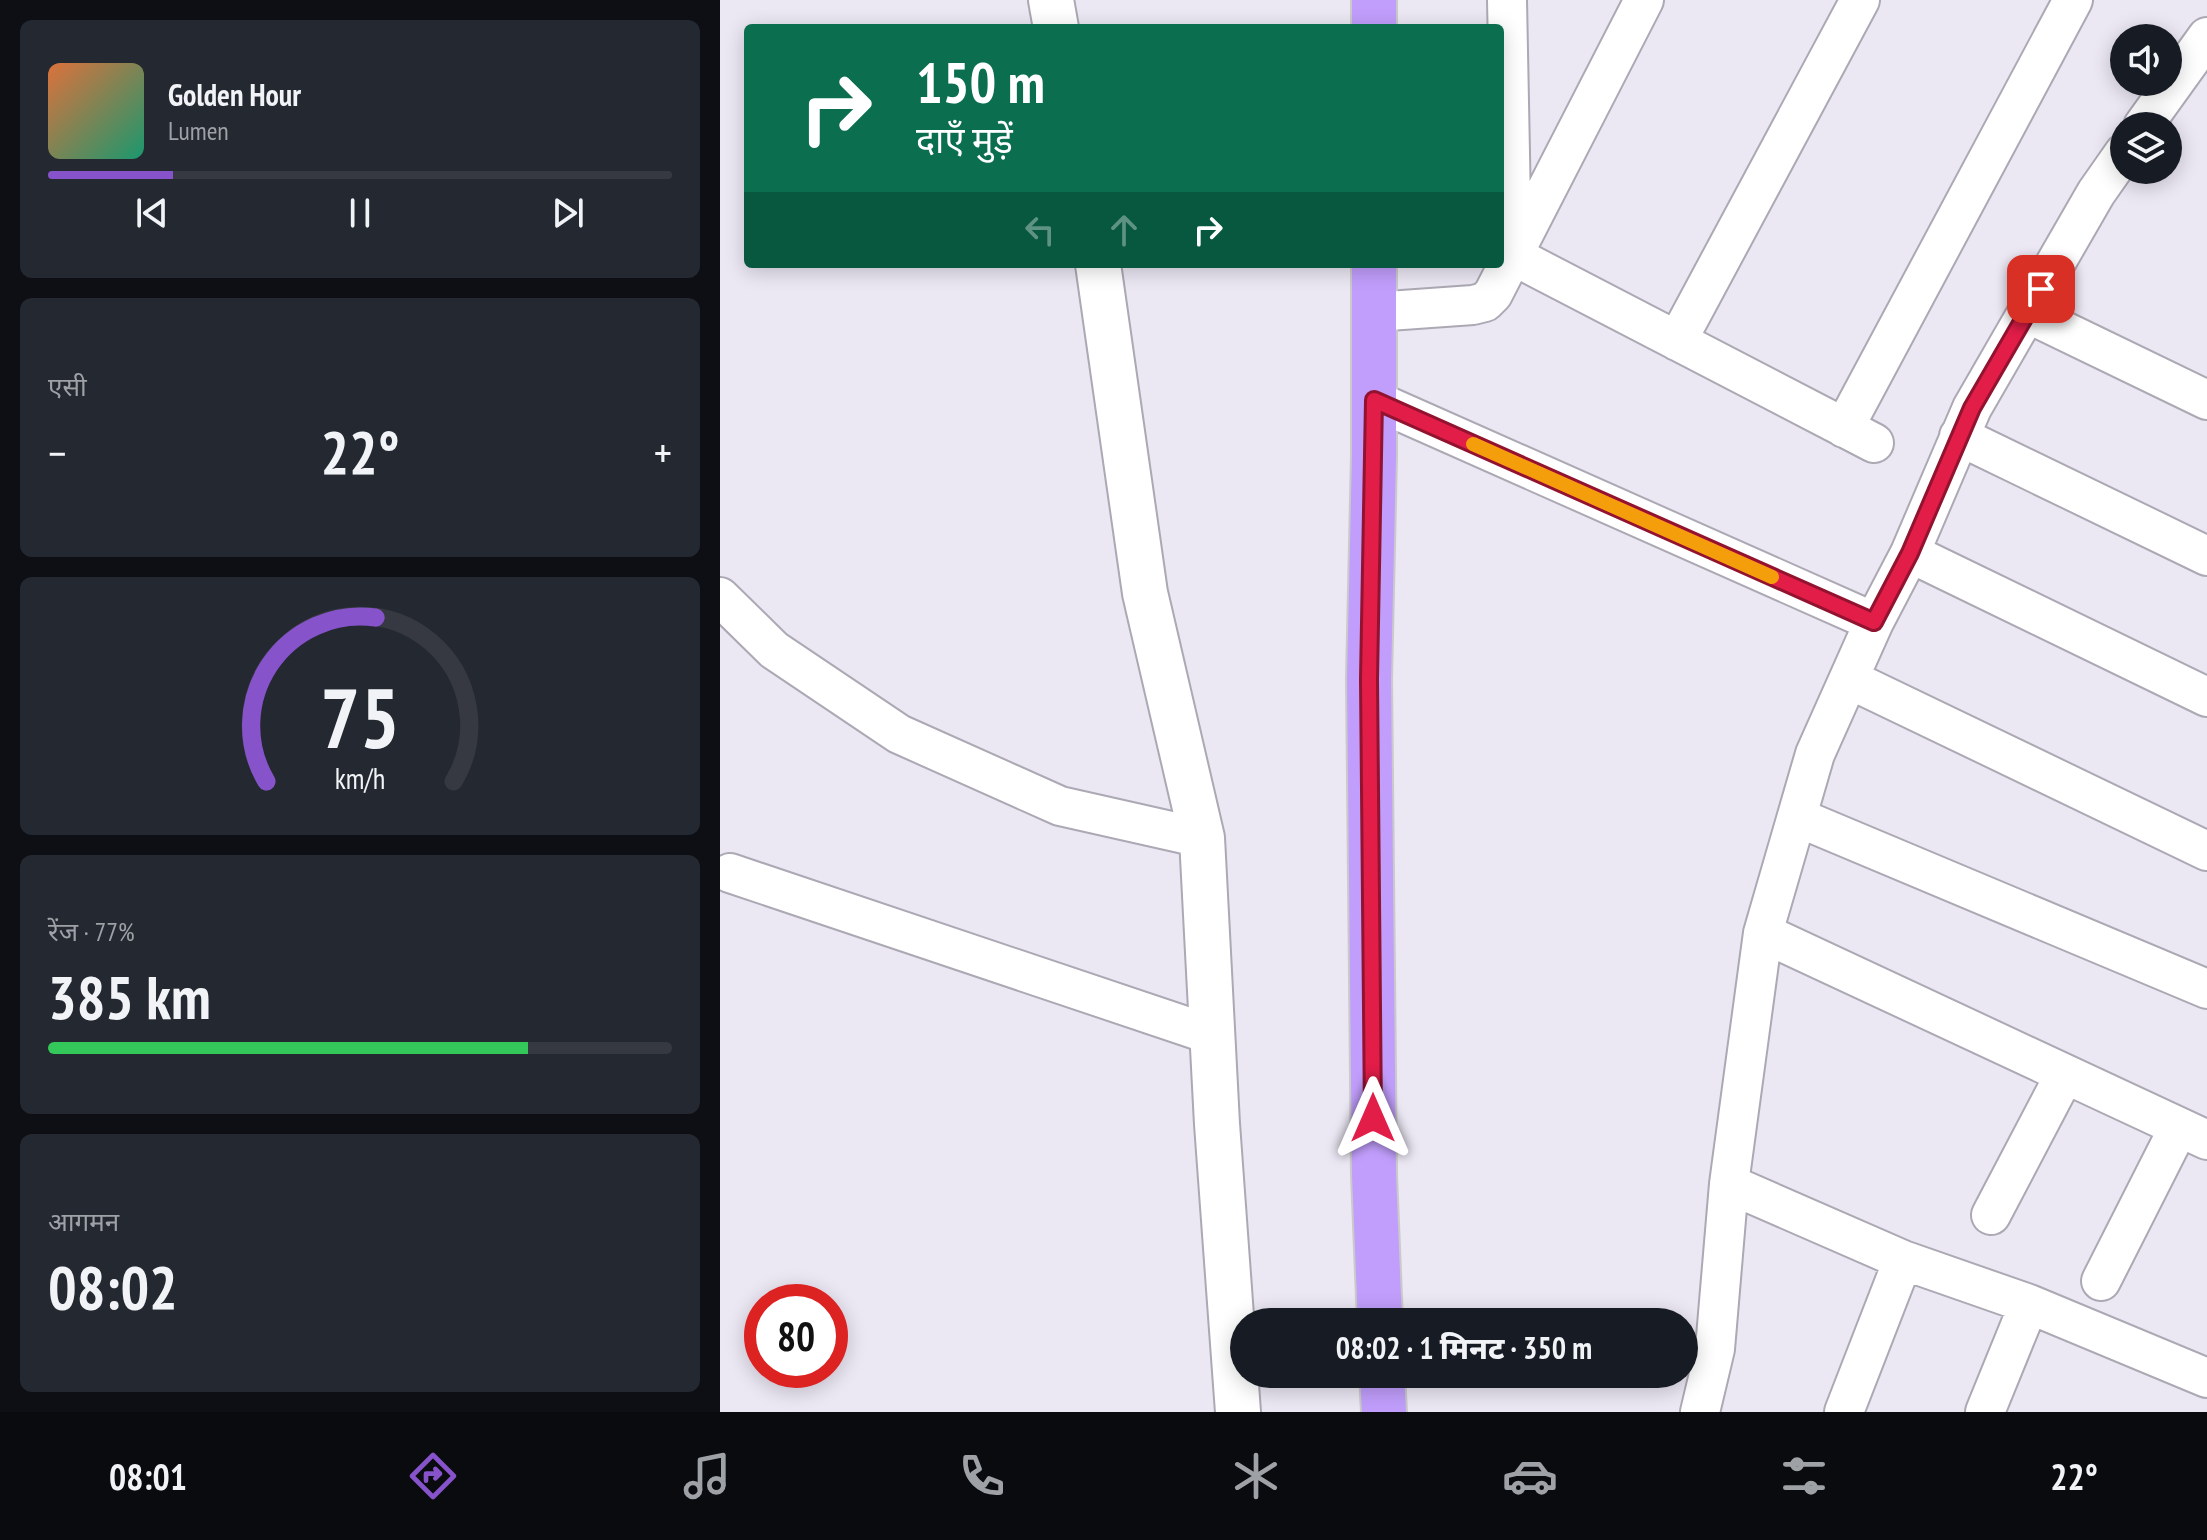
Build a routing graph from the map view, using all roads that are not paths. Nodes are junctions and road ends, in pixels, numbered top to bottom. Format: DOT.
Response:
graph roads {
  1 [pos="1051,0"];
  2 [pos="1374,0"];
  3 [pos="1507,0"];
  4 [pos="1644,0"];
  5 [pos="1860,0"];
  6 [pos="2073,0"];
  7 [pos="1055,24"];
  8 [pos="1374,24"];
  9 [pos="2207,37"];
  10 [pos="2153,112"];
  11 [pos="2110,173"];
  12 [pos="1512,255"];
  13 [pos="1099,268"];
  14 [pos="1374,268"];
  15 [pos="1374,312"];
  16 [pos="2027,313"];
  17 [pos="1677,341"];
  18 [pos="1374,400"];
  19 [pos="2207,400"];
  20 [pos="1959,436"];
  21 [pos="1910,553"];
  22 [pos="2207,556"];
  23 [pos="720,597"];
  24 [pos="1874,622"];
  25 [pos="1849,679"];
  26 [pos="2207,697"];
  27 [pos="1797,817"];
  28 [pos="1202,838"];
  29 [pos="2207,851"];
  30 [pos="730,873"];
  31 [pos="1763,933"];
  32 [pos="2207,989"];
  33 [pos="1212,1035"];
  34 [pos="2065,1074"];
  35 [pos="2193,1134"];
  36 [pos="1729,1184"];
  37 [pos="1991,1215"];
  38 [pos="1903,1260"];
  39 [pos="2101,1281"];
  40 [pos="2029,1304"];
  41 [pos="1379,1308"];
  42 [pos="2207,1378"];
  43 [pos="1383,1388"];
  44 [pos="1238,1412"];
  45 [pos="1384,1412"];
  46 [pos="1700,1412"];
  47 [pos="1844,1412"];
  48 [pos="1985,1412"];
  1 -- 7 [label="street"];
  2 -- 8 [label="highway"];
  3 -- 12 [label="street"];
  4 -- 12 [label="street"];
  5 -- 17 [label="street"];
  6 -- 17 [label="street"];
  9 -- 10 [label="street"];
  11 -- 16 [label="street"];
  12 -- 15 [label="street"];
  12 -- 17 [label="street"];
  13 -- 28 [label="street"];
  14 -- 15 [label="highway"];
  15 -- 18 [label="highway"];
  16 -- 19 [label="street"];
  16 -- 20 [label="street"];
  18 -- 24 [label="street"];
  18 -- 41 [label="highway"];
  20 -- 21 [label="street"];
  20 -- 22 [label="street"];
  21 -- 24 [label="street"];
  21 -- 26 [label="street"];
  23 -- 28 [label="street"];
  24 -- 25 [label="street"];
  25 -- 27 [label="street"];
  25 -- 29 [label="street"];
  27 -- 31 [label="street"];
  27 -- 32 [label="street"];
  28 -- 33 [label="street"];
  30 -- 33 [label="street"];
  31 -- 34 [label="street"];
  31 -- 36 [label="street"];
  33 -- 44 [label="street"];
  34 -- 35 [label="street"];
  34 -- 37 [label="street"];
  35 -- 39 [label="street"];
  36 -- 38 [label="street"];
  36 -- 46 [label="street"];
  38 -- 40 [label="street"];
  38 -- 47 [label="street"];
  40 -- 42 [label="street"];
  40 -- 48 [label="street"];
  43 -- 45 [label="highway"];
}
